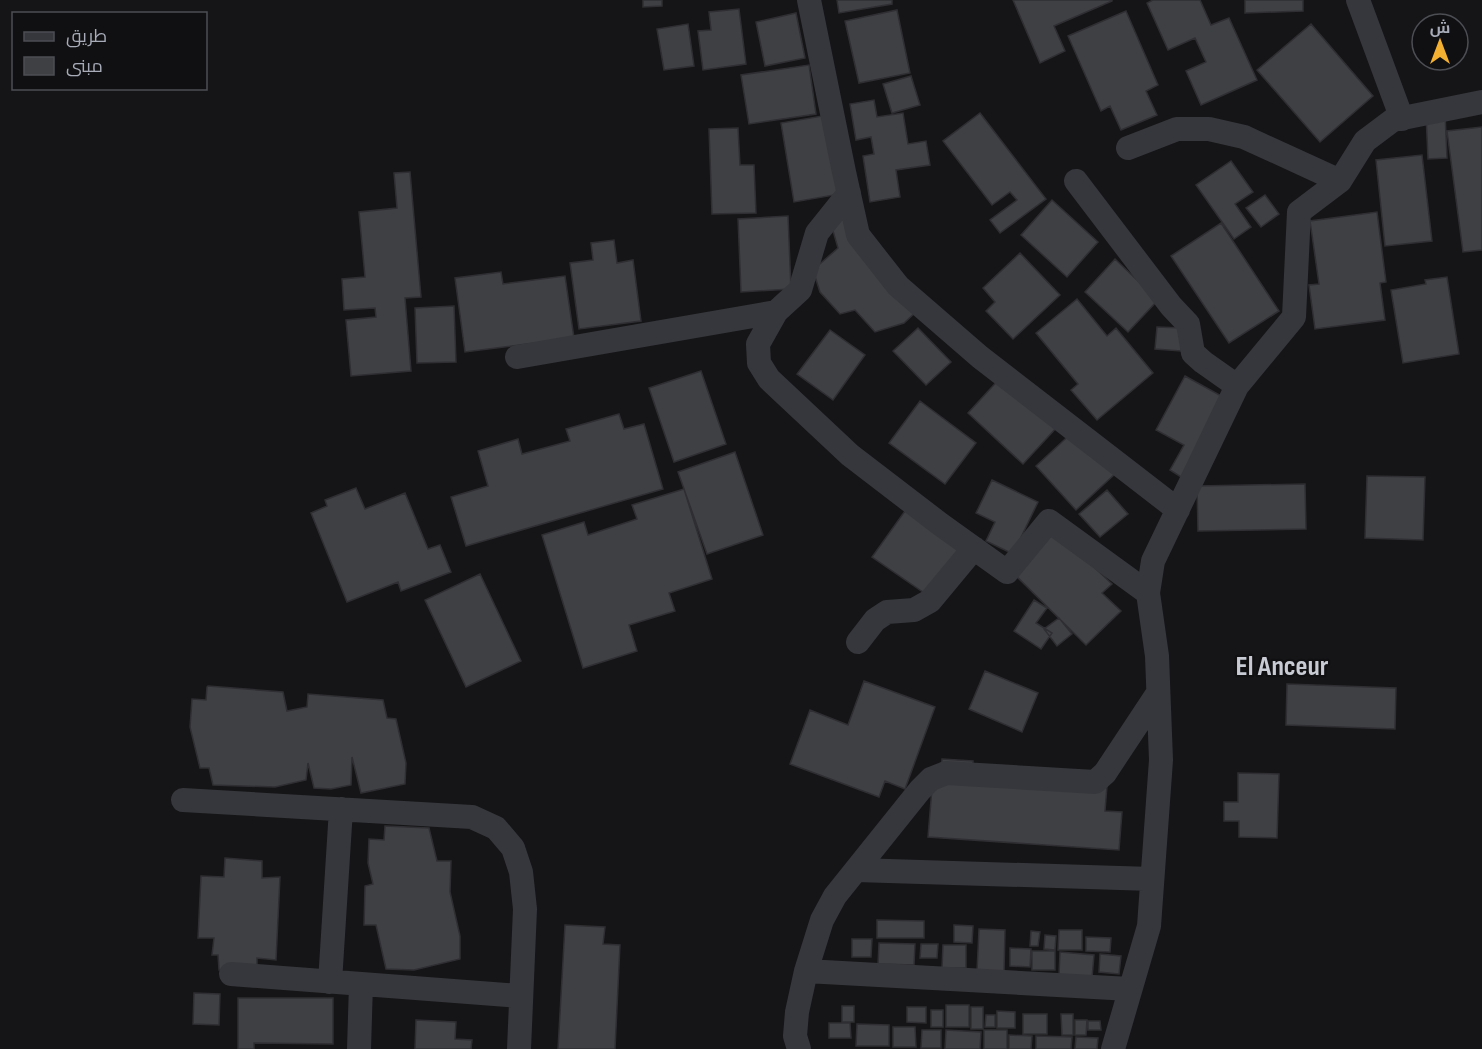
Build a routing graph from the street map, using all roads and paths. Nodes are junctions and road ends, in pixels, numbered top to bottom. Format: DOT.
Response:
graph roads {
  1 [pos="809,0"];
  2 [pos="1358,0"];
  3 [pos="1482,102"];
  4 [pos="1402,119"];
  5 [pos="1128,147"];
  6 [pos="1076,181"];
  7 [pos="1340,181"];
  8 [pos="849,193"];
  9 [pos="776,312"];
  10 [pos="517,357"];
  11 [pos="1237,386"];
  12 [pos="1178,510"];
  13 [pos="974,548"];
  14 [pos="1148,593"];
  15 [pos="858,642"];
  16 [pos="1158,693"];
  17 [pos="183,800"];
  18 [pos="341,809"];
  19 [pos="856,870"];
  20 [pos="1152,879"];
  21 [pos="806,971"];
  22 [pos="231,974"];
  23 [pos="330,982"];
  24 [pos="361,984"];
  25 [pos="1130,989"];
  26 [pos="521,996"];
  27 [pos="359,1049"];
  28 [pos="519,1049"];
  29 [pos="799,1049"];
  30 [pos="1113,1049"];
  1 -- 8 [label="street"];
  2 -- 4 [label="street"];
  3 -- 4 [label="street"];
  4 -- 7 [label="street"];
  5 -- 7 [label="street"];
  6 -- 11 [label="street"];
  7 -- 11 [label="street"];
  8 -- 9 [label="street"];
  8 -- 12 [label="street"];
  9 -- 10 [label="street"];
  9 -- 13 [label="street"];
  11 -- 12 [label="street"];
  12 -- 14 [label="street"];
  13 -- 14 [label="street"];
  13 -- 15 [label="street"];
  14 -- 16 [label="street"];
  16 -- 19 [label="street"];
  16 -- 20 [label="street"];
  17 -- 18 [label="street"];
  18 -- 23 [label="street"];
  18 -- 26 [label="street"];
  19 -- 20 [label="street"];
  19 -- 21 [label="street"];
  20 -- 25 [label="street"];
  21 -- 25 [label="street"];
  21 -- 29 [label="street"];
  22 -- 23 [label="street"];
  23 -- 24 [label="street"];
  24 -- 26 [label="street"];
  24 -- 27 [label="street"];
  25 -- 30 [label="street"];
  26 -- 28 [label="street"];
}
